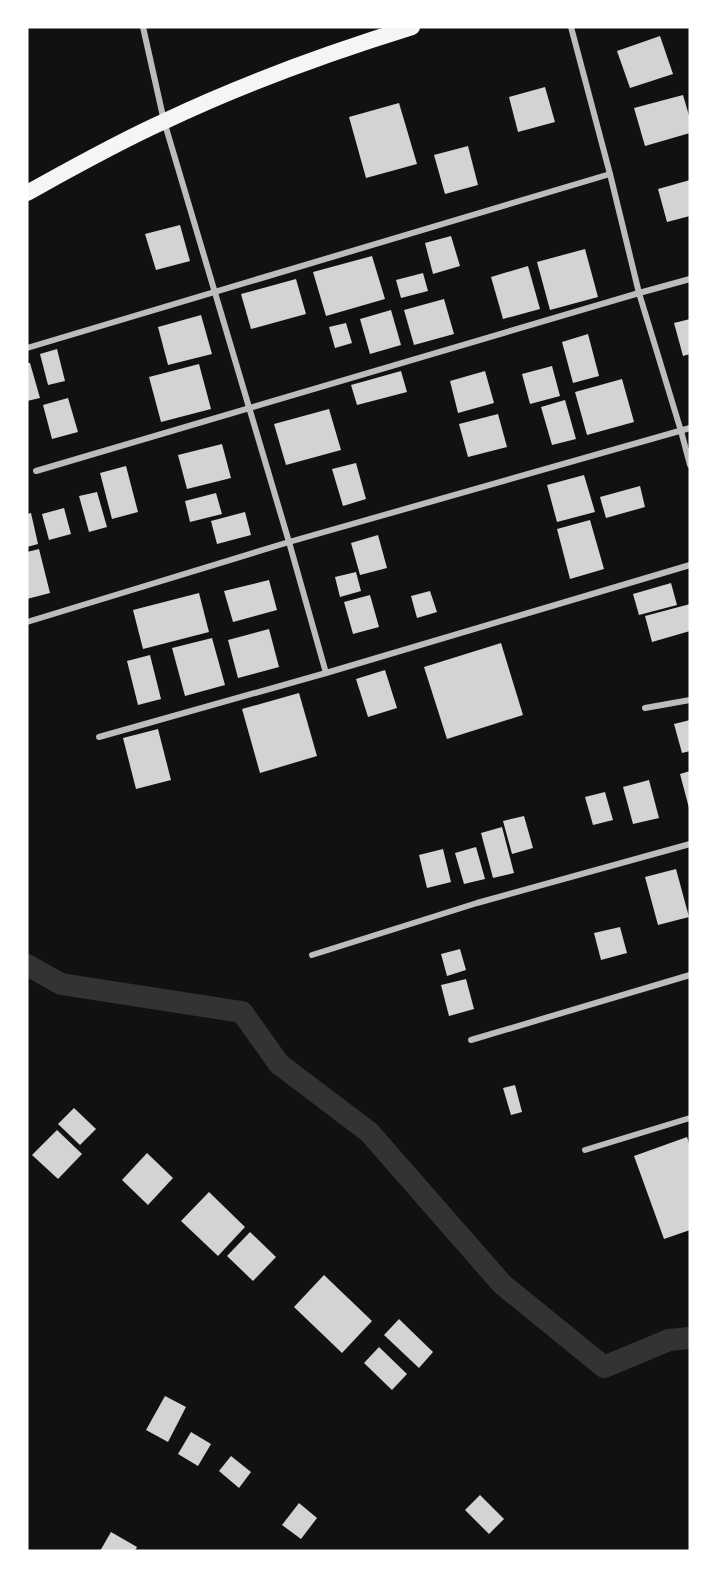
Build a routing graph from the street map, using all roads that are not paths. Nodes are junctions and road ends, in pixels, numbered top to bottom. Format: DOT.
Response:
graph roads {
  1 [pos="143,27"];
  2 [pos="412,27"];
  3 [pos="571,27"];
  4 [pos="164,121"];
  5 [pos="610,174"];
  6 [pos="27,193"];
  7 [pos="690,279"];
  8 [pos="215,292"];
  9 [pos="639,292"];
  10 [pos="27,348"];
  11 [pos="250,408"];
  12 [pos="690,428"];
  13 [pos="681,431"];
  14 [pos="690,465"];
  15 [pos="36,471"];
  16 [pos="289,542"];
  17 [pos="690,565"];
  18 [pos="27,622"];
  19 [pos="326,673"];
  20 [pos="690,700"];
  21 [pos="645,708"];
  22 [pos="99,737"];
  23 [pos="690,844"];
  24 [pos="312,955"];
  25 [pos="690,975"];
  26 [pos="471,1040"];
  27 [pos="690,1118"];
  28 [pos="585,1150"];
  1 -- 4 [label="street"];
  2 -- 4 [label="highway"];
  3 -- 5 [label="street"];
  4 -- 6 [label="highway"];
  4 -- 8 [label="street"];
  5 -- 8 [label="street"];
  5 -- 9 [label="street"];
  7 -- 9 [label="street"];
  8 -- 10 [label="street"];
  8 -- 11 [label="street"];
  9 -- 11 [label="street"];
  9 -- 13 [label="street"];
  11 -- 15 [label="street"];
  11 -- 16 [label="street"];
  12 -- 13 [label="street"];
  13 -- 14 [label="street"];
  13 -- 16 [label="street"];
  16 -- 18 [label="street"];
  16 -- 19 [label="street"];
  17 -- 19 [label="street"];
  19 -- 22 [label="street"];
  20 -- 21 [label="street"];
  23 -- 24 [label="street"];
  25 -- 26 [label="street"];
  27 -- 28 [label="street"];
}
